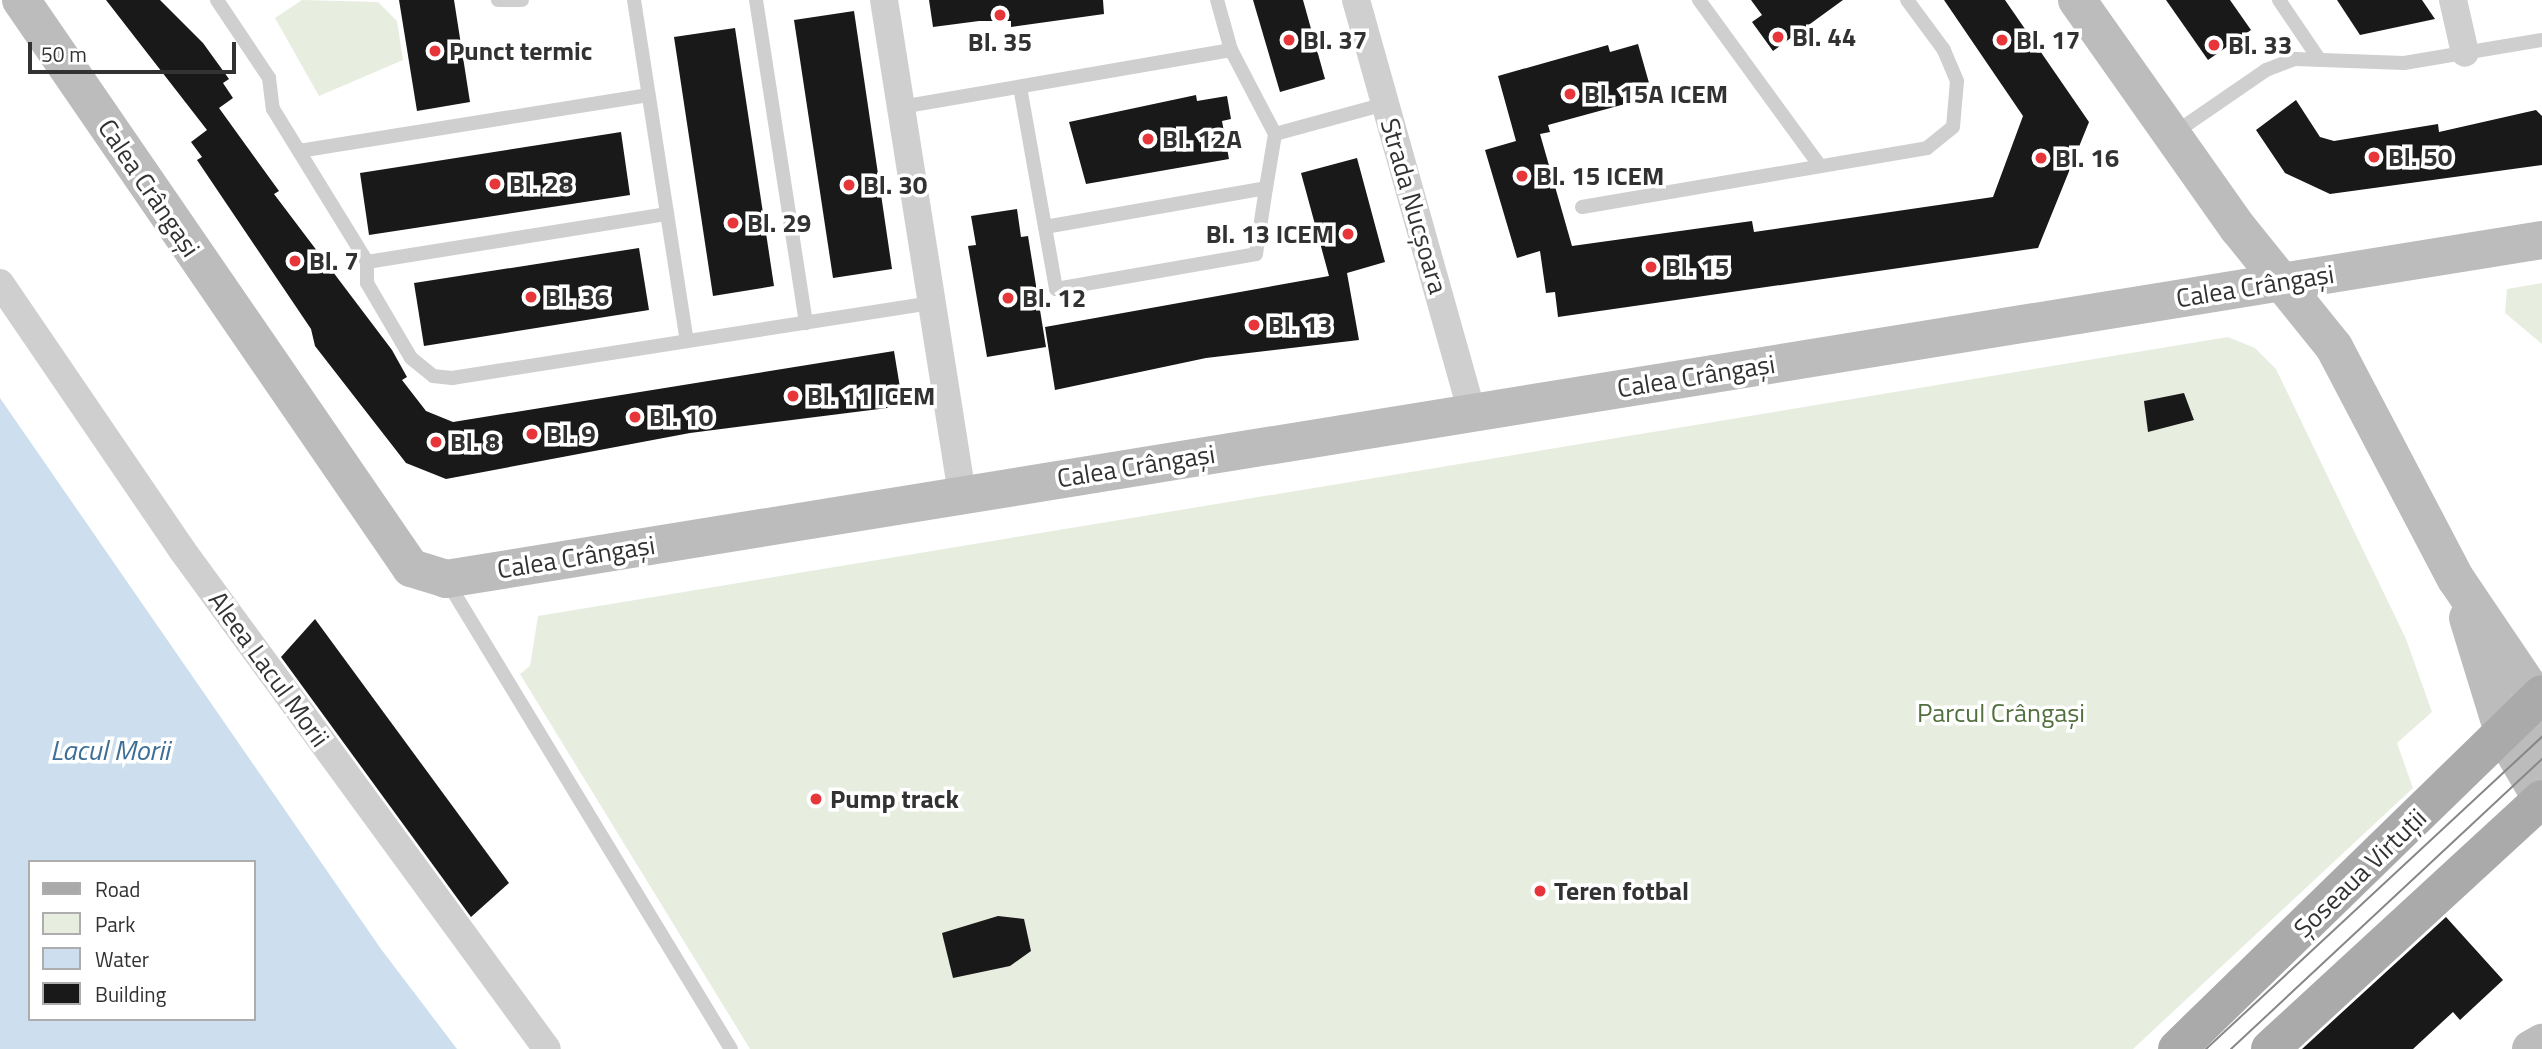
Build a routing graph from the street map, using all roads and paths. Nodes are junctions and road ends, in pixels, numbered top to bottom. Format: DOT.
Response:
graph roads {
  1 [pos="21,0"];
  2 [pos="217,0"];
  3 [pos="498,0"];
  4 [pos="522,0"];
  5 [pos="634,0"];
  6 [pos="756,0"];
  7 [pos="884,0"];
  8 [pos="1217,0"];
  9 [pos="1356,0"];
  10 [pos="1699,0"];
  11 [pos="1907,0"];
  12 [pos="2077,0"];
  13 [pos="2279,0"];
  14 [pos="2453,0"];
  15 [pos="2542,40"];
  16 [pos="1231,50"];
  17 [pos="2465,53"];
  18 [pos="2319,59"];
  19 [pos="1020,87"];
  20 [pos="649,95"];
  21 [pos="1385,104"];
  22 [pos="901,107"];
  23 [pos="1275,134"];
  24 [pos="2172,135"];
  25 [pos="299,151"];
  26 [pos="1820,166"];
  27 [pos="1266,188"];
  28 [pos="1582,206"];
  29 [pos="667,214"];
  30 [pos="1045,227"];
  31 [pos="2542,240"];
  32 [pos="367,262"];
  33 [pos="0,283"];
  34 [pos="2282,283"];
  35 [pos="932,303"];
  36 [pos="806,323"];
  37 [pos="687,341"];
  38 [pos="1472,412"];
  39 [pos="962,494"];
  40 [pos="446,579"];
  41 [pos="2456,579"];
  42 [pos="2540,697"];
  43 [pos="2504,735"];
  44 [pos="2542,787"];
  45 [pos="2542,799"];
  46 [pos="2542,1043"];
  47 [pos="547,1049"];
  48 [pos="731,1049"];
  49 [pos="2177,1049"];
  50 [pos="2270,1049"];
  51 [pos="2531,1049"];
  1 -- 40 [label="street, Calea Crângași"];
  2 -- 25 [label="lane"];
  3 -- 4 [label="lane"];
  5 -- 20 [label="lane"];
  6 -- 36 [label="lane"];
  7 -- 22 [label="street"];
  8 -- 16 [label="lane"];
  9 -- 21 [label="street, Strada Nucșoara"];
  10 -- 26 [label="lane"];
  11 -- 26 [label="lane"];
  12 -- 24 [label="street"];
  13 -- 18 [label="lane"];
  14 -- 17 [label="street"];
  15 -- 17 [label="lane"];
  16 -- 19 [label="lane"];
  16 -- 23 [label="lane"];
  17 -- 18 [label="lane"];
  18 -- 24 [label="lane"];
  19 -- 22 [label="lane"];
  19 -- 30 [label="lane"];
  20 -- 25 [label="lane"];
  20 -- 29 [label="lane"];
  21 -- 23 [label="lane"];
  21 -- 38 [label="street, Strada Nucșoara"];
  22 -- 35 [label="street"];
  23 -- 27 [label="lane"];
  24 -- 34 [label="street"];
  25 -- 32 [label="lane"];
  26 -- 28 [label="lane"];
  27 -- 30 [label="lane"];
  27 -- 30 [label="lane"];
  29 -- 32 [label="lane"];
  29 -- 37 [label="lane"];
  31 -- 34 [label="street, Calea Crângași"];
  32 -- 37 [label="lane"];
  33 -- 47 [label="street, Aleea Lacul Morii"];
  34 -- 38 [label="street, Calea Crângași"];
  34 -- 41 [label="street"];
  35 -- 36 [label="lane"];
  35 -- 39 [label="street"];
  36 -- 37 [label="lane"];
  38 -- 39 [label="street, Calea Crângași"];
  39 -- 40 [label="street, Calea Crângași"];
  40 -- 48 [label="lane"];
  41 -- 42 [label="street"];
  41 -- 43 [label="street"];
  42 -- 43 [label="main road, Șoseaua Virtuții"];
  42 -- 44 [label="street"];
  43 -- 45 [label="street"];
  43 -- 49 [label="main road, Șoseaua Virtuții"];
  45 -- 50 [label="main road"];
  46 -- 51 [label="street"];
}
